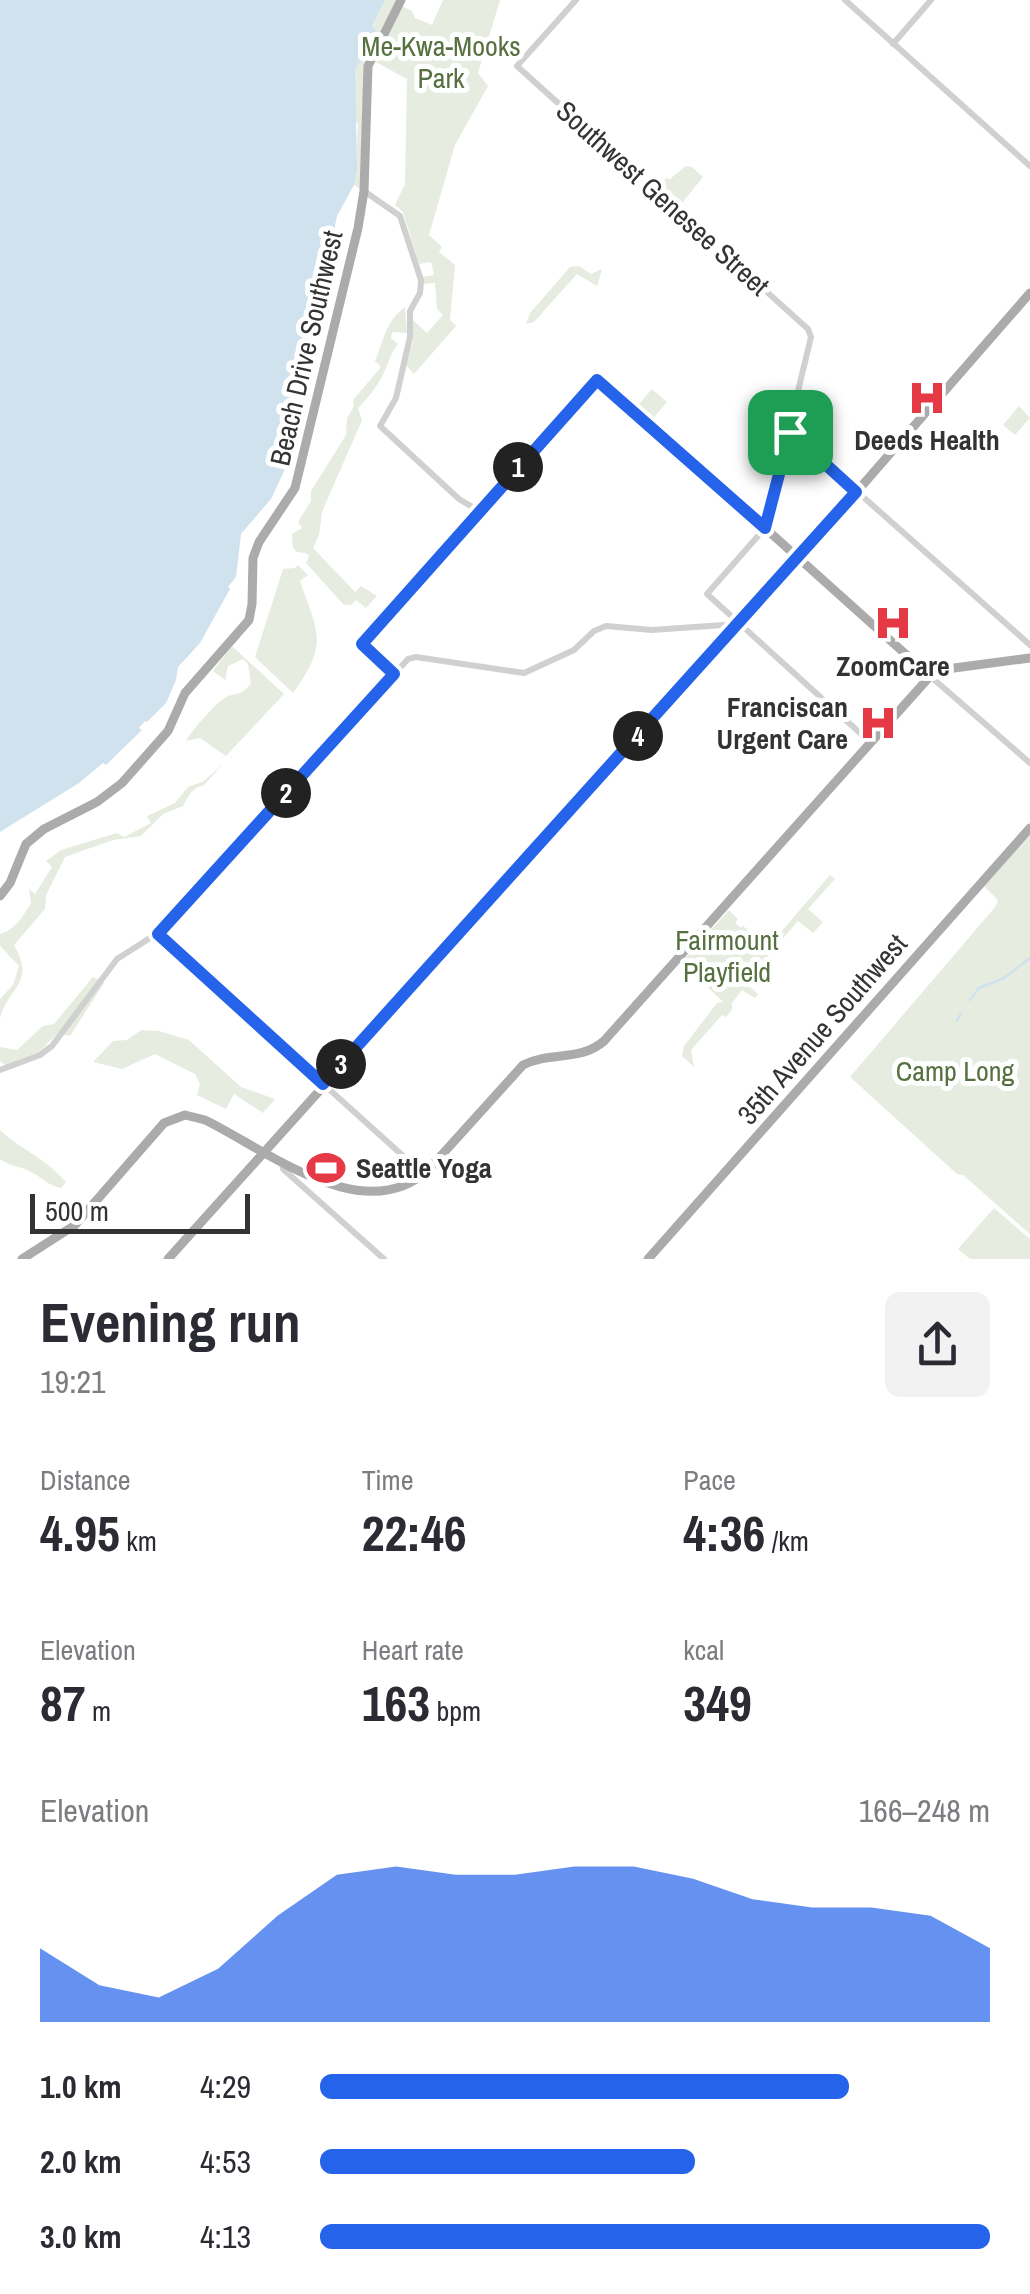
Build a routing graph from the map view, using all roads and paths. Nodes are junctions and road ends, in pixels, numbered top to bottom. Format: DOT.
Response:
graph roads {
  1 [pos="401,0"];
  2 [pos="576,0"];
  3 [pos="845,0"];
  4 [pos="932,0"];
  5 [pos="894,44"];
  6 [pos="1030,166"];
  7 [pos="364,190"];
  8 [pos="1030,292"];
  9 [pos="790,432"];
  10 [pos="856,492"];
  11 [pos="479,511"];
  12 [pos="765,528"];
  13 [pos="798,558"];
  14 [pos="739,624"];
  15 [pos="1030,645"];
  16 [pos="1030,658"];
  17 [pos="935,673"];
  18 [pos="394,674"];
  19 [pos="872,744"];
  20 [pos="1030,763"];
  21 [pos="1030,828"];
  22 [pos="0,896"];
  23 [pos="158,934"];
  24 [pos="0,1070"];
  25 [pos="323,1084"];
  26 [pos="264,1150"];
  27 [pos="282,1160"];
  28 [pos="308,1173"];
  29 [pos="423,1174"];
  30 [pos="300,1183"];
  31 [pos="22,1259"];
  32 [pos="168,1259"];
  33 [pos="384,1259"];
  34 [pos="648,1259"];
  1 -- 7 [label="main road, Beach Drive Southwest"];
  2 -- 9 [label="street, Southwest Genesee Street"];
  3 -- 5 [label="street"];
  4 -- 5 [label="street"];
  5 -- 6 [label="street"];
  7 -- 11 [label="street"];
  7 -- 22 [label="main road, Beach Drive Southwest"];
  8 -- 10 [label="main road"];
  9 -- 10 [label="street"];
  9 -- 12 [label="street"];
  10 -- 13 [label="main road"];
  10 -- 15 [label="street"];
  11 -- 12 [label="street"];
  11 -- 18 [label="street"];
  12 -- 13 [label="main road"];
  12 -- 14 [label="street"];
  13 -- 14 [label="main road"];
  13 -- 17 [label="main road"];
  14 -- 18 [label="street"];
  14 -- 19 [label="street"];
  14 -- 25 [label="main road"];
  16 -- 17 [label="main road"];
  17 -- 19 [label="main road"];
  17 -- 20 [label="street"];
  18 -- 23 [label="street"];
  19 -- 29 [label="main road"];
  21 -- 34 [label="main road, 35th Avenue Southwest"];
  23 -- 24 [label="street"];
  23 -- 25 [label="street"];
  25 -- 26 [label="main road"];
  25 -- 29 [label="street"];
  26 -- 27 [label="main road"];
  26 -- 31 [label="main road"];
  26 -- 32 [label="main road"];
  27 -- 28 [label="main road"];
  27 -- 30 [label="street"];
  28 -- 29 [label="main road"];
  28 -- 30 [label="street"];
  30 -- 33 [label="street"];
}
